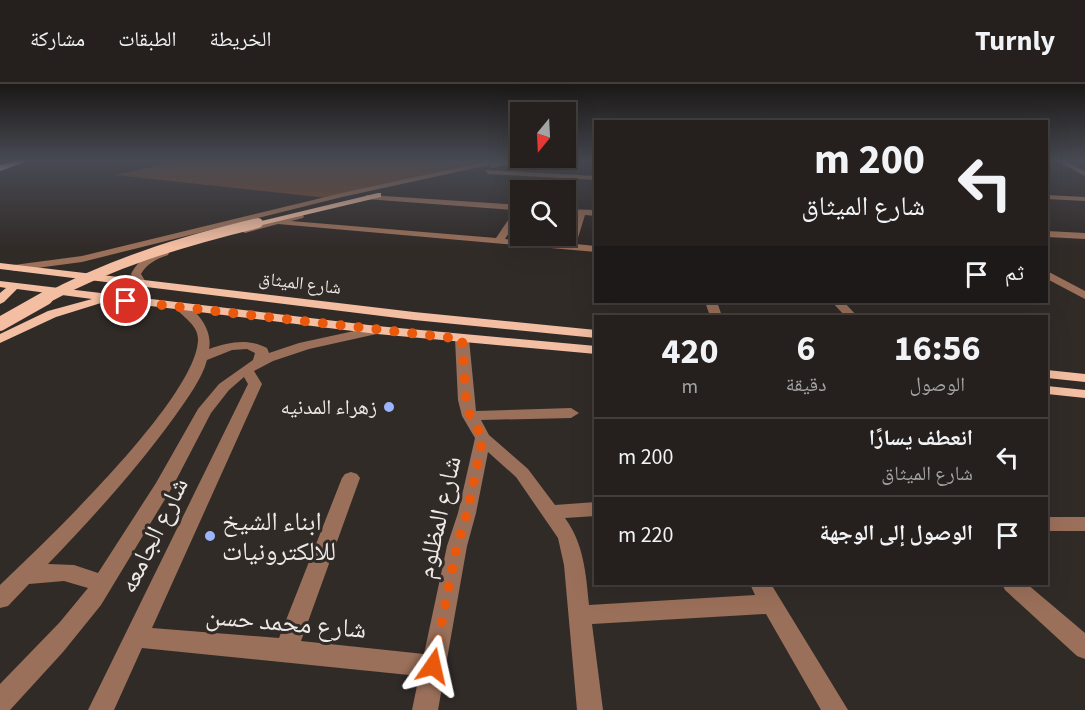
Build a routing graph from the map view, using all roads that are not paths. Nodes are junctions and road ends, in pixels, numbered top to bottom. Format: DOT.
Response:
graph roads {
  1 [pos="389,189"];
  2 [pos="391,189"];
  3 [pos="370,194"];
  4 [pos="1048,197"];
  5 [pos="1085,199"];
  6 [pos="510,208"];
  7 [pos="594,210"];
  8 [pos="576,212"];
  9 [pos="582,212"];
  10 [pos="256,221"];
  11 [pos="276,222"];
  12 [pos="510,224"];
  13 [pos="1048,234"];
  14 [pos="1085,236"];
  15 [pos="499,241"];
  16 [pos="570,247"];
  17 [pos="594,249"];
  18 [pos="109,252"];
  19 [pos="142,264"];
  20 [pos="0,266"];
  21 [pos="14,268"];
  22 [pos="1048,275"];
  23 [pos="1048,283"];
  24 [pos="0,284"];
  25 [pos="141,284"];
  26 [pos="1064,284"];
  27 [pos="1085,285"];
  28 [pos="14,286"];
  29 [pos="1085,296"];
  30 [pos="108,298"];
  31 [pos="0,300"];
  32 [pos="839,303"];
  33 [pos="180,307"];
  34 [pos="0,314"];
  35 [pos="850,315"];
  36 [pos="29,323"];
  37 [pos="0,324"];
  38 [pos="377,330"];
  39 [pos="594,334"];
  40 [pos="0,339"];
  41 [pos="462,339"];
  42 [pos="594,350"];
  43 [pos="202,357"];
  44 [pos="253,372"];
  45 [pos="1048,374"];
  46 [pos="1085,378"];
  47 [pos="1048,390"];
  48 [pos="1085,394"];
  49 [pos="571,413"];
  50 [pos="470,416"];
  51 [pos="483,438"];
  52 [pos="351,478"];
  53 [pos="594,509"];
  54 [pos="552,512"];
  55 [pos="1048,524"];
  56 [pos="1085,524"];
  57 [pos="24,576"];
  58 [pos="102,585"];
  59 [pos="761,585"];
  60 [pos="1014,585"];
  61 [pos="0,599"];
  62 [pos="772,604"];
  63 [pos="579,615"];
  64 [pos="134,637"];
  65 [pos="1085,648"];
  66 [pos="286,650"];
  67 [pos="433,666"];
  68 [pos="0,702"];
  69 [pos="101,710"];
  70 [pos="425,710"];
  71 [pos="590,710"];
  72 [pos="835,710"];
  1 -- 3 [label="street"];
  2 -- 3 [label="street"];
  3 -- 6 [label="street"];
  3 -- 10 [label="main road"];
  3 -- 10 [label="main road"];
  3 -- 11 [label="street"];
  3 -- 18 [label="street"];
  4 -- 5 [label="street"];
  7 -- 9 [label="street"];
  8 -- 9 [label="street"];
  9 -- 16 [label="street"];
  10 -- 34 [label="main road"];
  10 -- 37 [label="main road, bridge"];
  11 -- 15 [label="street"];
  11 -- 19 [label="street"];
  12 -- 15 [label="street"];
  13 -- 14 [label="street"];
  15 -- 16 [label="street"];
  16 -- 17 [label="street"];
  18 -- 19 [label="street"];
  18 -- 21 [label="street"];
  19 -- 25 [label="street"];
  20 -- 21 [label="main road, شارع الميثاق"];
  21 -- 25 [label="main road, شارع الميثاق"];
  22 -- 26 [label="street"];
  23 -- 26 [label="street"];
  24 -- 28 [label="main road, شارع الميثاق"];
  25 -- 39 [label="main road, شارع الميثاق"];
  26 -- 27 [label="street"];
  26 -- 29 [label="street"];
  28 -- 30 [label="main road, شارع الميثاق"];
  28 -- 31 [label="main road"];
  30 -- 33 [label="main road, شارع الميثاق"];
  30 -- 36 [label="main road"];
  32 -- 35 [label="street"];
  33 -- 38 [label="main road, شارع الميثاق"];
  33 -- 43 [label="street"];
  34 -- 36 [label="main road"];
  36 -- 40 [label="main road"];
  38 -- 41 [label="main road, شارع الميثاق"];
  38 -- 44 [label="street"];
  41 -- 42 [label="main road, شارع الميثاق"];
  41 -- 50 [label="street, شارع المظلوم"];
  43 -- 44 [label="street"];
  43 -- 57 [label="street"];
  44 -- 58 [label="street"];
  44 -- 64 [label="street, شارع الجامعه"];
  45 -- 46 [label="main road"];
  47 -- 48 [label="main road"];
  49 -- 50 [label="street"];
  50 -- 51 [label="street, شارع المظلوم"];
  51 -- 54 [label="street"];
  51 -- 67 [label="street, شارع المظلوم"];
  52 -- 66 [label="street"];
  53 -- 54 [label="street"];
  54 -- 63 [label="street"];
  55 -- 56 [label="street"];
  57 -- 58 [label="street"];
  57 -- 61 [label="street"];
  58 -- 68 [label="street"];
  59 -- 62 [label="street"];
  60 -- 65 [label="street"];
  62 -- 63 [label="street"];
  62 -- 72 [label="street"];
  63 -- 71 [label="street"];
  64 -- 66 [label="street, شارع محمد حسن"];
  64 -- 69 [label="street, شارع الجامعه"];
  66 -- 67 [label="street, شارع محمد حسن"];
  67 -- 70 [label="street, شارع المظلوم"];
}
